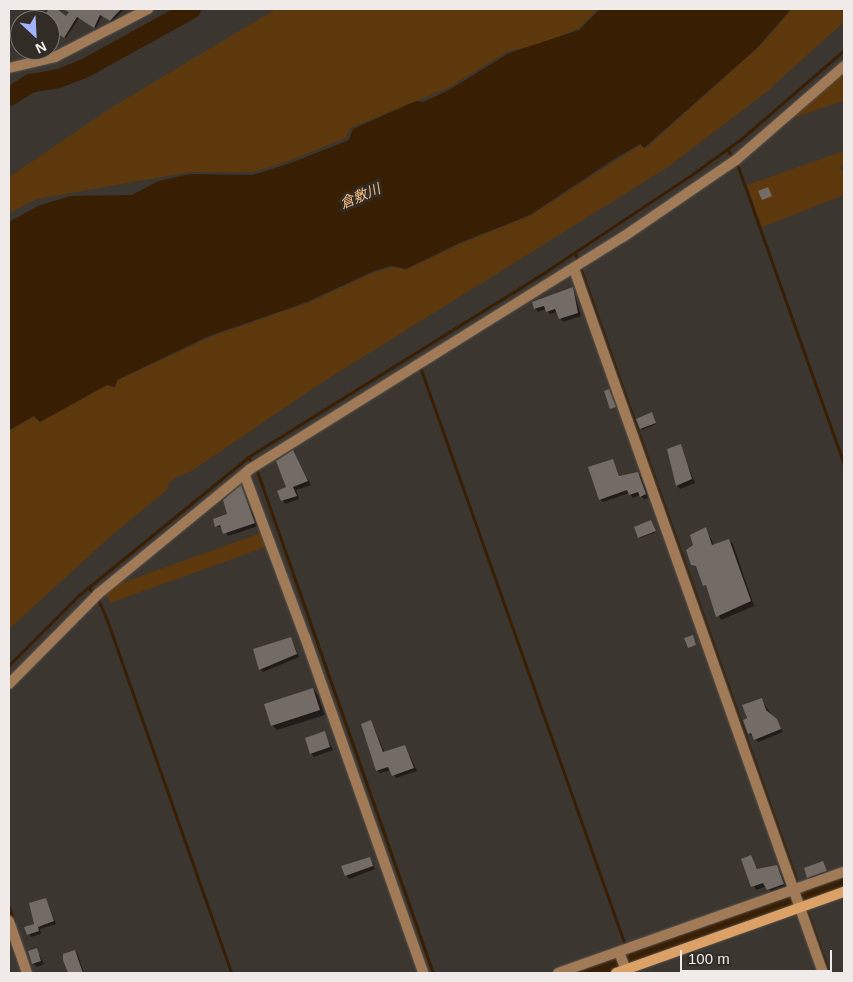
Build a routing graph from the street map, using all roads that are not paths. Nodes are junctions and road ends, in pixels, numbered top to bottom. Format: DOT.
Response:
graph roads {
  1 [pos="148,9"];
  2 [pos="844,66"];
  3 [pos="9,68"];
  4 [pos="578,267"];
  5 [pos="251,470"];
  6 [pos="9,684"];
  7 [pos="844,872"];
  8 [pos="844,892"];
  9 [pos="796,897"];
  10 [pos="9,921"];
  11 [pos="621,962"];
  12 [pos="27,973"];
  13 [pos="423,973"];
  14 [pos="558,973"];
  15 [pos="824,973"];
  1 -- 3 [label="street"];
  2 -- 4 [label="street"];
  4 -- 5 [label="street"];
  4 -- 9 [label="street"];
  5 -- 6 [label="street"];
  5 -- 13 [label="street"];
  7 -- 9 [label="street"];
  8 -- 9 [label="street"];
  9 -- 11 [label="street"];
  9 -- 11 [label="street"];
  9 -- 15 [label="street"];
  10 -- 12 [label="street"];
  11 -- 14 [label="street"];
}
